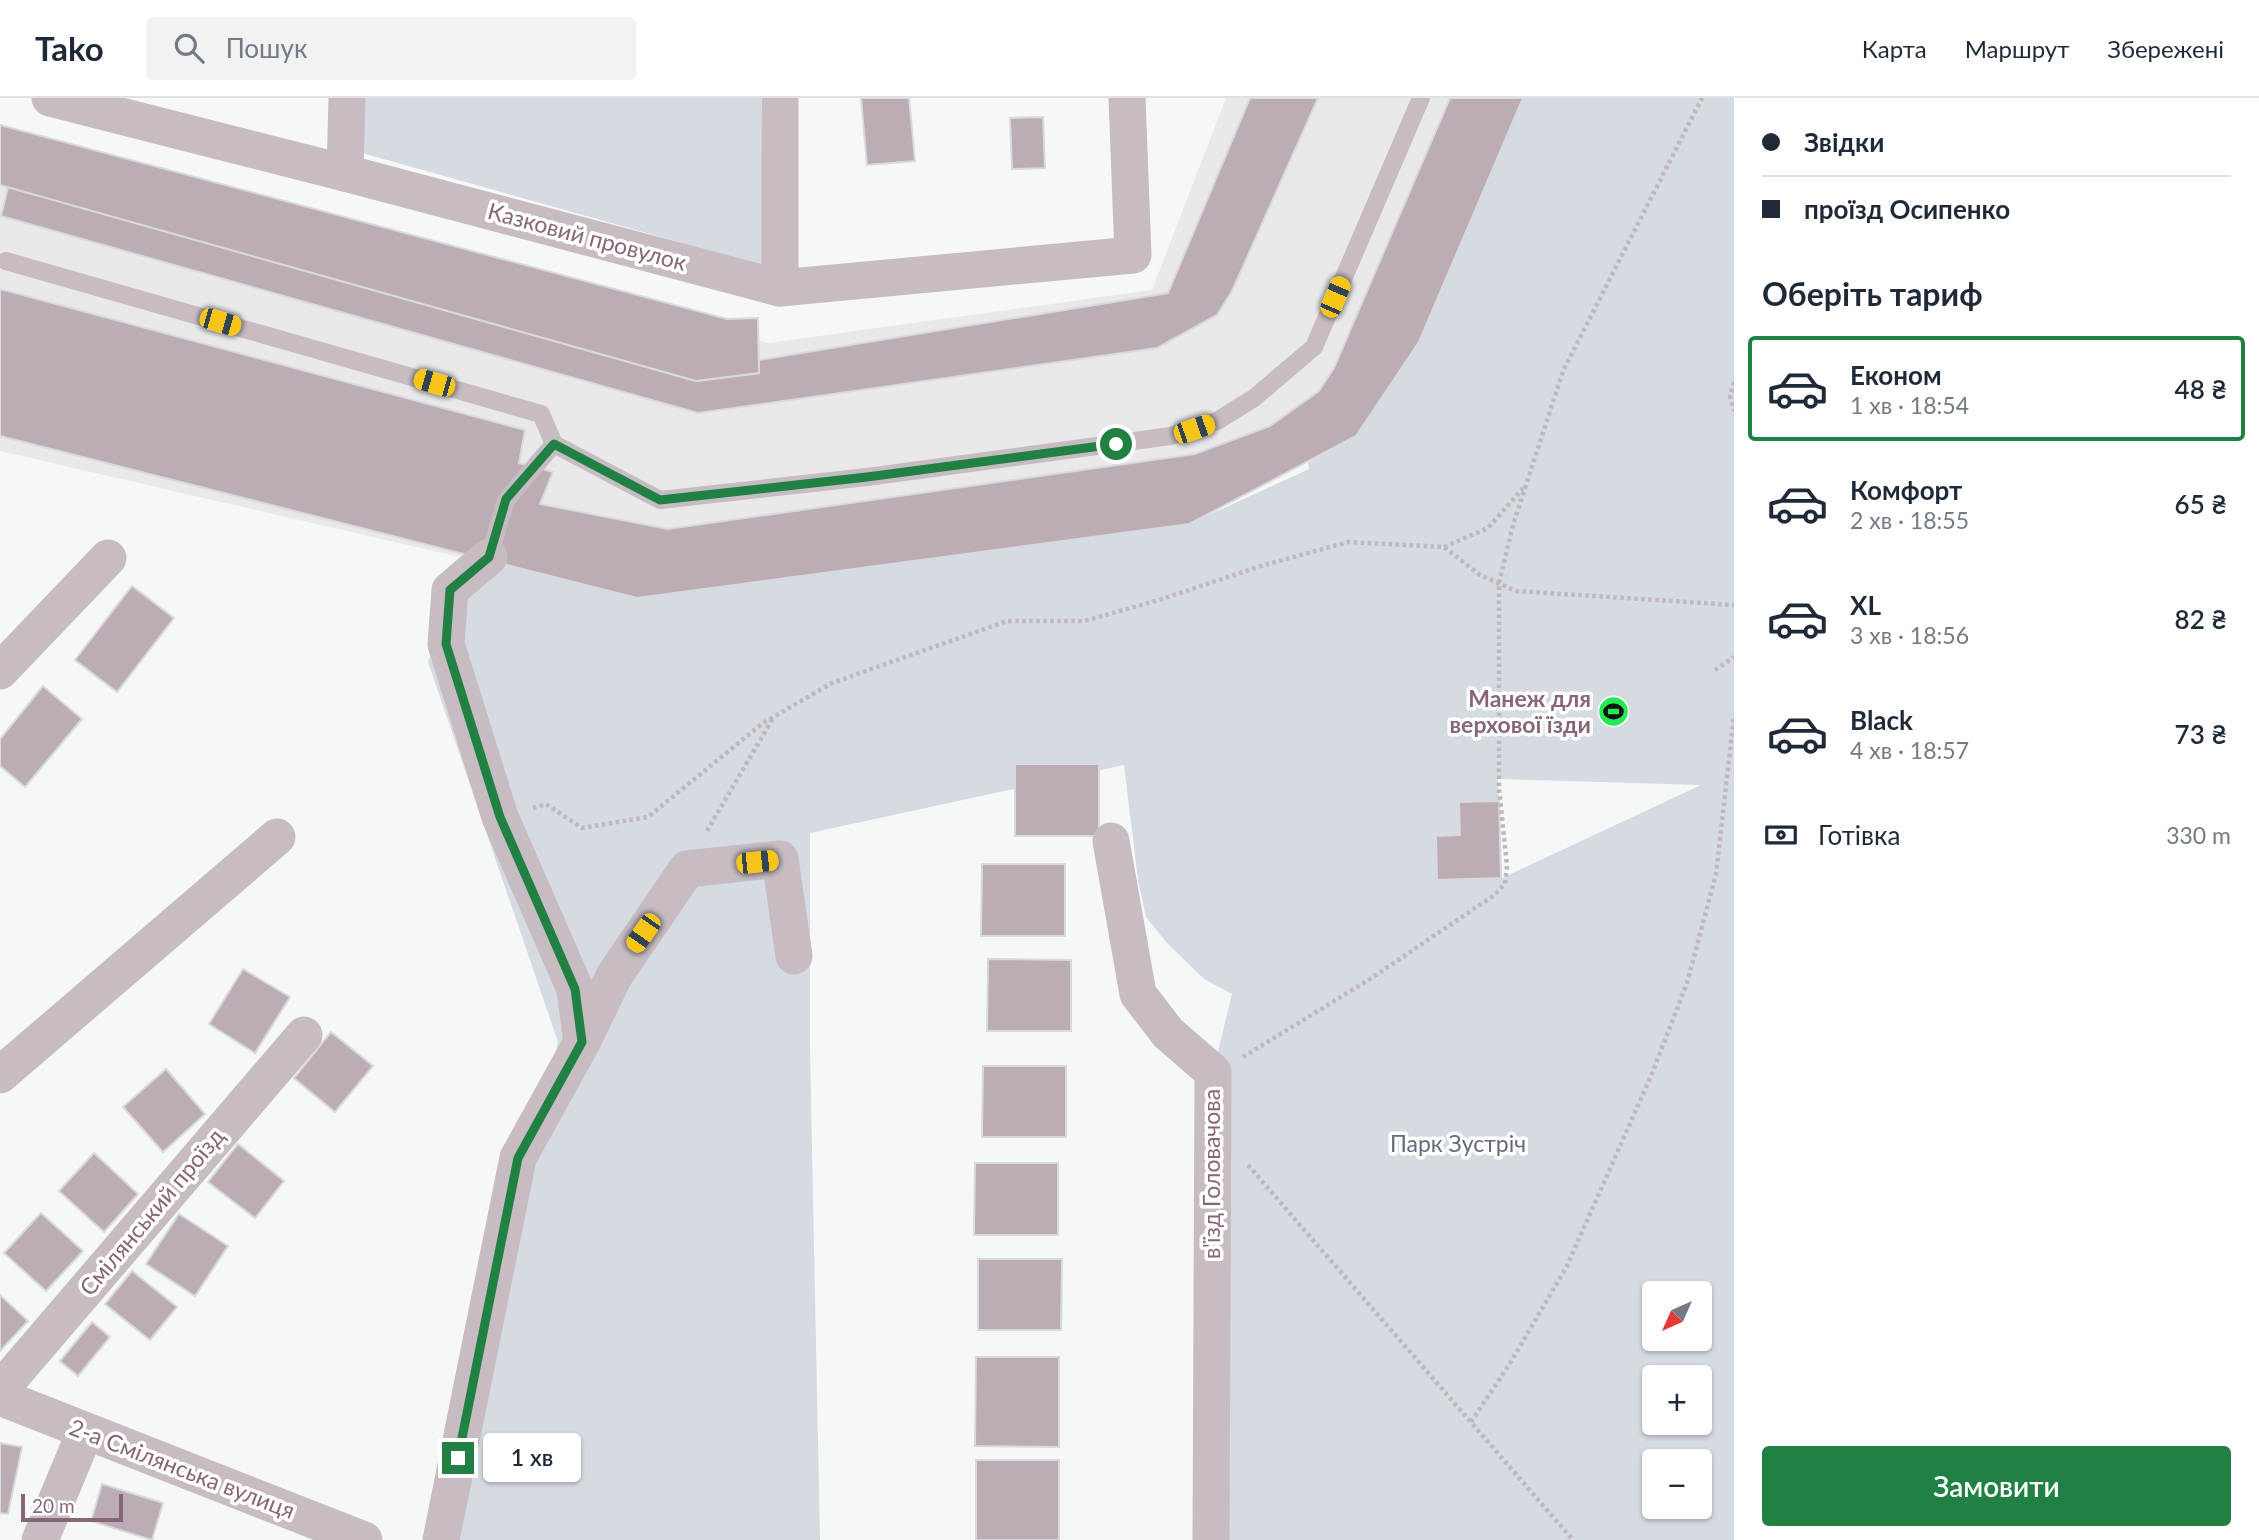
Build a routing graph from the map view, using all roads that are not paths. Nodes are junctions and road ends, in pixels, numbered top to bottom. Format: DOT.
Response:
graph roads {
  1 [pos="50,98"];
  2 [pos="347,98"];
  3 [pos="780,98"];
  4 [pos="1128,98"];
  5 [pos="1421,98"];
  6 [pos="345,173"];
  7 [pos="6,261"];
  8 [pos="780,288"];
  9 [pos="554,444"];
  10 [pos="489,557"];
  11 [pos="108,558"];
  12 [pos="3,660"];
  13 [pos="276,837"];
  14 [pos="1111,841"];
  15 [pos="794,956"];
  16 [pos="304,1035"];
  17 [pos="582,1042"];
  18 [pos="0,1074"];
  19 [pos="0,1390"];
  20 [pos="0,1397"];
  21 [pos="85,1432"];
  22 [pos="40,1540"];
  23 [pos="364,1540"];
  24 [pos="441,1540"];
  25 [pos="1211,1540"];
  1 -- 6 [label="street, Казковий провулок"];
  2 -- 6 [label="street"];
  3 -- 8 [label="street"];
  4 -- 8 [label="street, Казковий провулок"];
  5 -- 9 [label="lane"];
  6 -- 8 [label="street, Казковий провулок"];
  7 -- 9 [label="lane"];
  9 -- 10 [label="lane"];
  10 -- 17 [label="street"];
  11 -- 12 [label="street"];
  13 -- 18 [label="street"];
  14 -- 25 [label="street, в'їзд Головачова"];
  15 -- 17 [label="street"];
  16 -- 19 [label="street, Смілянський проїзд"];
  17 -- 24 [label="street"];
  20 -- 21 [label="street, 2-а Смілянська вулиця"];
  21 -- 22 [label="street"];
  21 -- 23 [label="street, 2-а Смілянська вулиця"];
}
